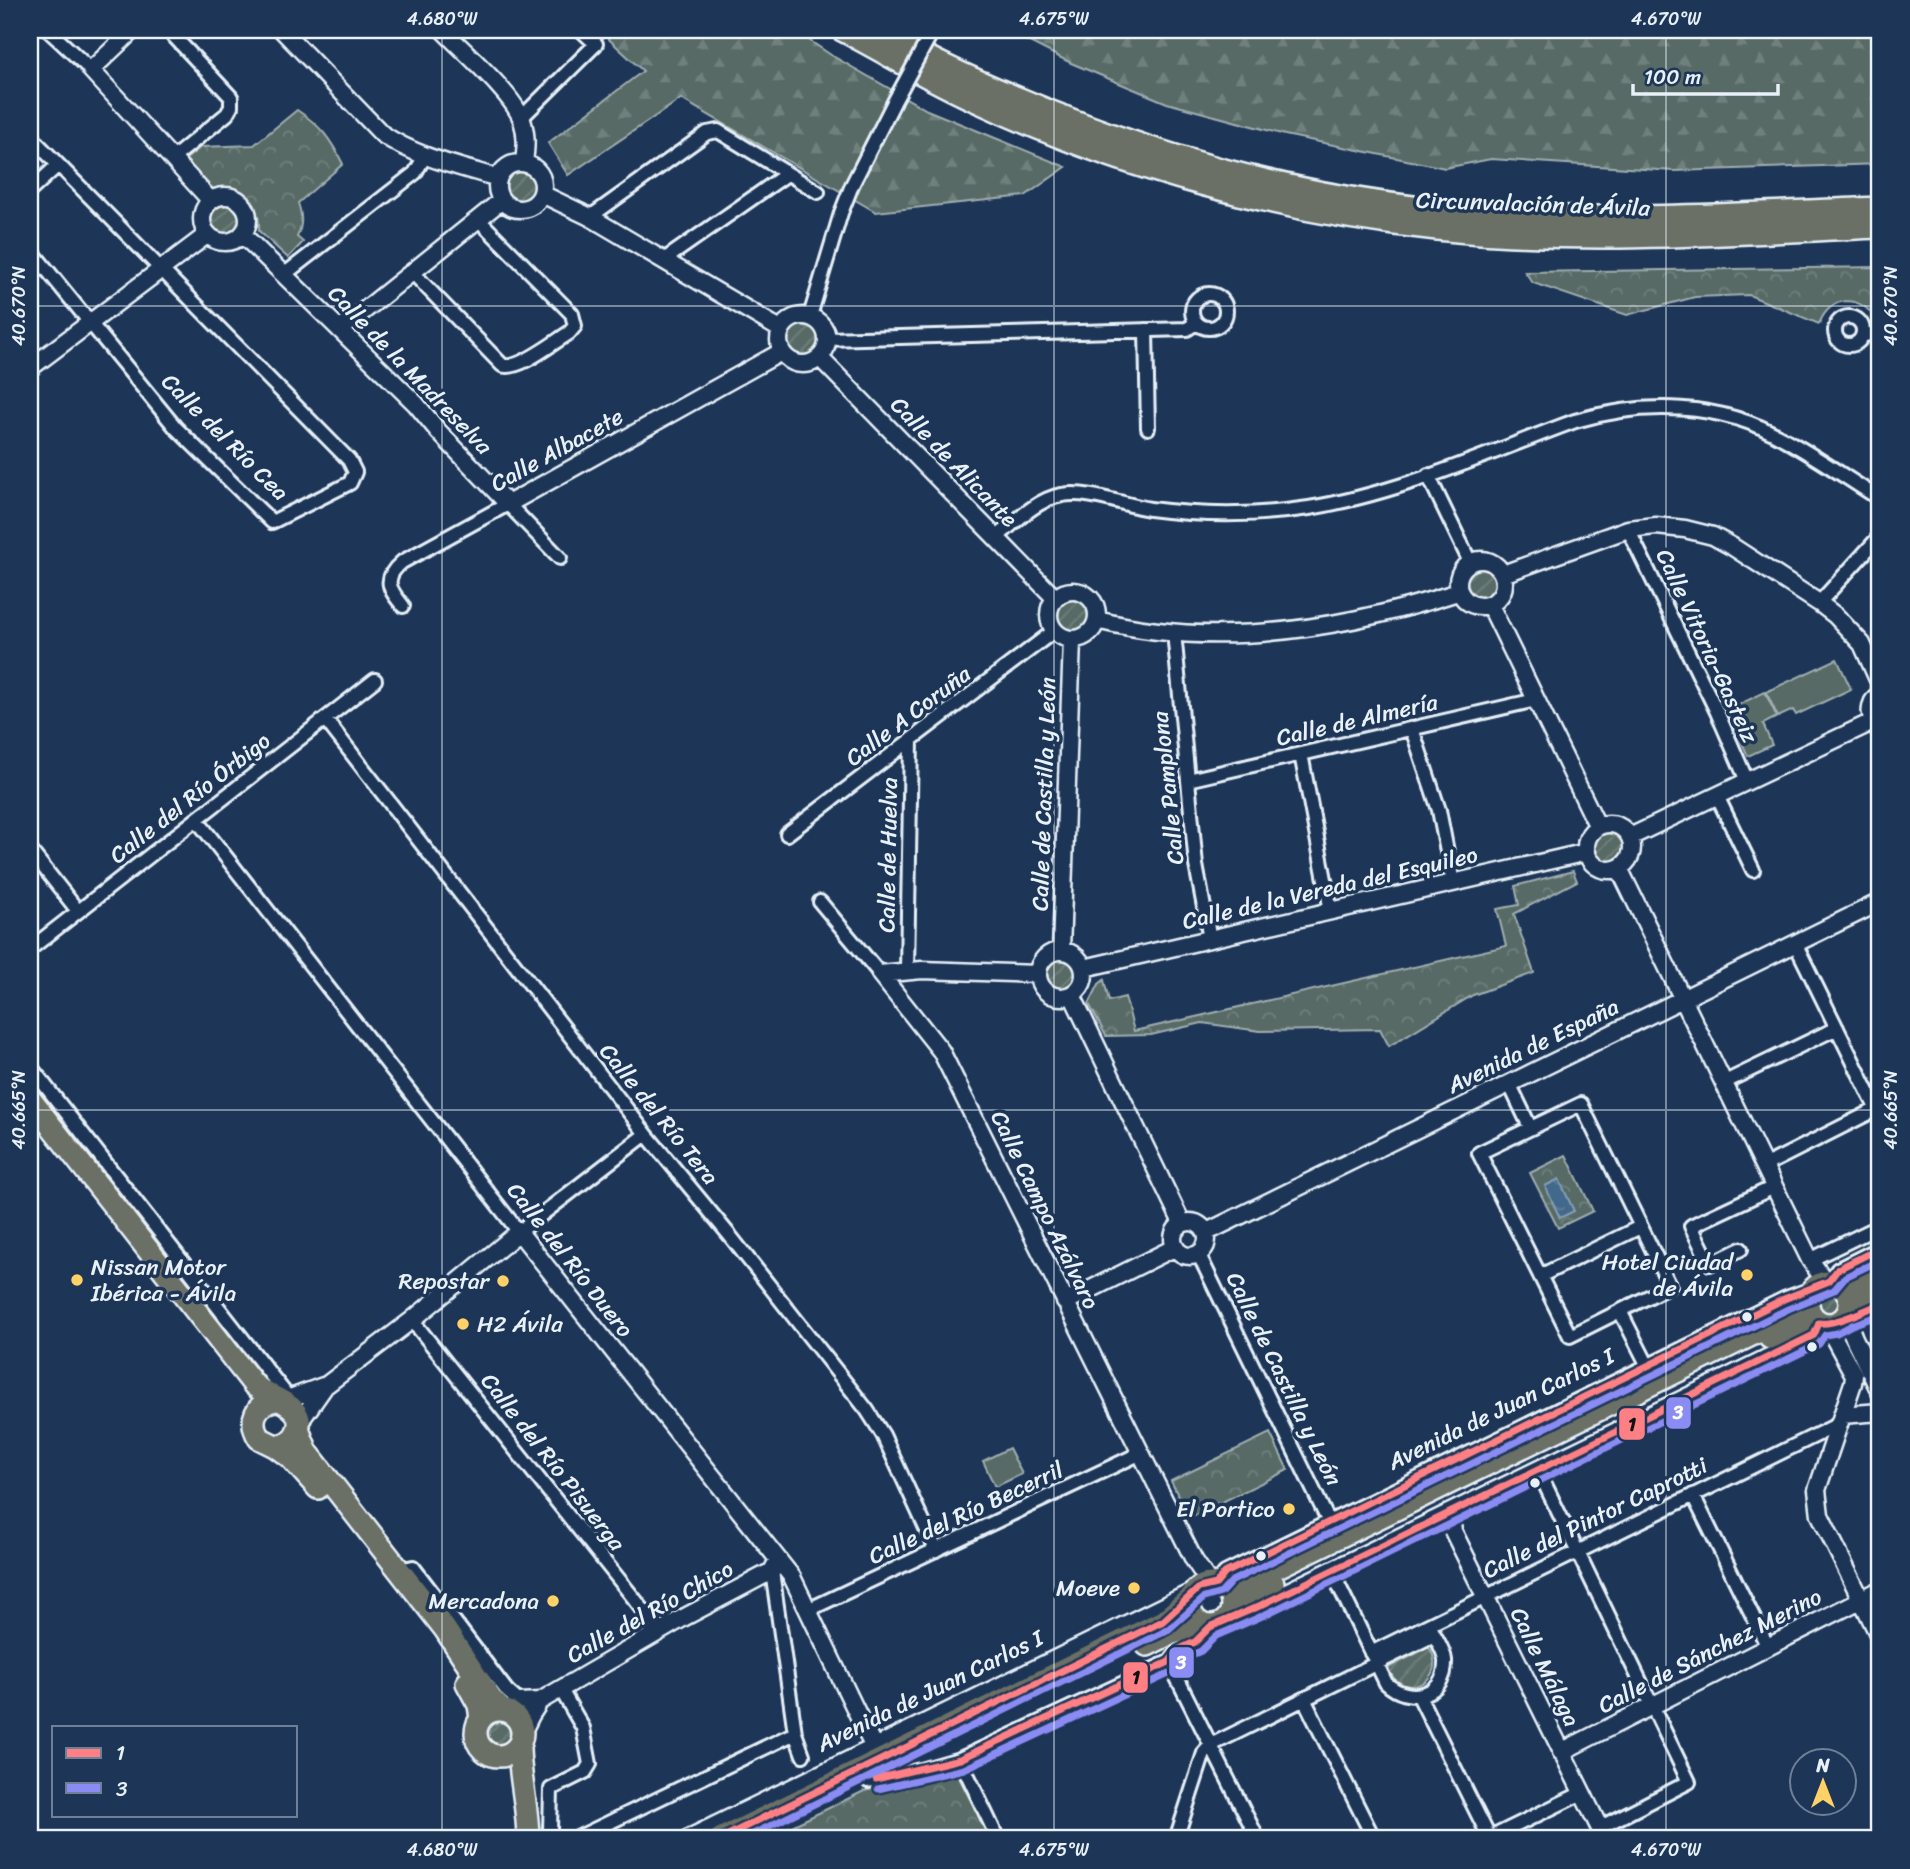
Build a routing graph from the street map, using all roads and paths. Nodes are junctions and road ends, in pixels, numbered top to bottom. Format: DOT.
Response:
graph roads {
  1 [pos="48,30"];
  2 [pos="133,30"];
  3 [pos="168,30"];
  4 [pos="282,30"];
  5 [pos="443,30"];
  6 [pos="580,30"];
  7 [pos="842,30"];
  8 [pos="878,30"];
  9 [pos="933,30"];
  10 [pos="91,70"];
  11 [pos="521,118"];
  12 [pos="30,136"];
  13 [pos="425,156"];
  14 [pos="172,159"];
  15 [pos="524,163"];
  16 [pos="58,165"];
  17 [pos="788,174"];
  18 [pos="498,178"];
  19 [pos="30,191"];
  20 [pos="818,192"];
  21 [pos="542,194"];
  22 [pos="502,200"];
  23 [pos="211,201"];
  24 [pos="1880,208"];
  25 [pos="590,217"];
  26 [pos="478,219"];
  27 [pos="1880,227"];
  28 [pos="208,233"];
  29 [pos="242,234"];
  30 [pos="30,249"];
  31 [pos="664,260"];
  32 [pos="160,270"];
  33 [pos="412,272"];
  34 [pos="285,274"];
  35 [pos="810,316"];
  36 [pos="89,323"];
  37 [pos="1196,323"];
  38 [pos="780,329"];
  39 [pos="340,330"];
  40 [pos="1146,330"];
  41 [pos="1880,333"];
  42 [pos="1863,335"];
  43 [pos="827,339"];
  44 [pos="781,352"];
  45 [pos="820,358"];
  46 [pos="30,368"];
  47 [pos="1148,428"];
  48 [pos="1428,475"];
  49 [pos="1880,499"];
  50 [pos="508,504"];
  51 [pos="1628,529"];
  52 [pos="1880,536"];
  53 [pos="996,538"];
  54 [pos="560,558"];
  55 [pos="1470,562"];
  56 [pos="1503,574"];
  57 [pos="1458,592"];
  58 [pos="1055,598"];
  59 [pos="1819,603"];
  60 [pos="1490,605"];
  61 [pos="403,606"];
  62 [pos="1097,620"];
  63 [pos="1054,631"];
  64 [pos="1174,632"];
  65 [pos="1072,640"];
  66 [pos="375,680"];
  67 [pos="1880,684"];
  68 [pos="1880,693"];
  69 [pos="1536,700"];
  70 [pos="325,719"];
  71 [pos="1876,727"];
  72 [pos="1412,729"];
  73 [pos="911,740"];
  74 [pos="1301,754"];
  75 [pos="1188,780"];
  76 [pos="1747,781"];
  77 [pos="1717,796"];
  78 [pos="197,820"];
  79 [pos="1598,827"];
  80 [pos="788,834"];
  81 [pos="1630,837"];
  82 [pos="30,850"];
  83 [pos="1587,852"];
  84 [pos="1619,868"];
  85 [pos="1753,870"];
  86 [pos="1454,883"];
  87 [pos="820,902"];
  88 [pos="1880,902"];
  89 [pos="78,911"];
  90 [pos="1331,911"];
  91 [pos="1210,939"];
  92 [pos="1795,943"];
  93 [pos="30,949"];
  94 [pos="1061,951"];
  95 [pos="1084,968"];
  96 [pos="907,971"];
  97 [pos="880,974"];
  98 [pos="1037,974"];
  99 [pos="1072,995"];
  100 [pos="1682,999"];
  101 [pos="1837,1028"];
  102 [pos="30,1066"];
  103 [pos="1509,1083"];
  104 [pos="1723,1083"];
  105 [pos="30,1099"];
  106 [pos="1879,1112"];
  107 [pos="30,1119"];
  108 [pos="1530,1126"];
  109 [pos="646,1134"];
  110 [pos="1763,1166"];
  111 [pos="1774,1187"];
  112 [pos="1182,1223"];
  113 [pos="1880,1226"];
  114 [pos="1640,1227"];
  115 [pos="519,1232"];
  116 [pos="1207,1232"];
  117 [pos="1174,1248"];
  118 [pos="1880,1248"];
  119 [pos="1741,1249"];
  120 [pos="1199,1255"];
  121 [pos="1810,1260"];
  122 [pos="1880,1271"];
  123 [pos="1540,1276"];
  124 [pos="1880,1285"];
  125 [pos="1822,1287"];
  126 [pos="1065,1301"];
  127 [pos="1880,1304"];
  128 [pos="1620,1311"];
  129 [pos="1835,1318"];
  130 [pos="412,1320"];
  131 [pos="1648,1366"];
  132 [pos="326,1385"];
  133 [pos="1880,1392"];
  134 [pos="290,1410"];
  135 [pos="1880,1412"];
  136 [pos="254,1417"];
  137 [pos="1841,1420"];
  138 [pos="275,1446"];
  139 [pos="1141,1453"];
  140 [pos="1538,1470"];
  141 [pos="1693,1495"];
  142 [pos="1450,1513"];
  143 [pos="1329,1522"];
  144 [pos="936,1550"];
  145 [pos="1578,1552"];
  146 [pos="775,1566"];
  147 [pos="1334,1575"];
  148 [pos="1880,1590"];
  149 [pos="1485,1597"];
  150 [pos="1861,1600"];
  151 [pos="1210,1601"];
  152 [pos="808,1611"];
  153 [pos="1432,1630"];
  154 [pos="660,1631"];
  155 [pos="1880,1639"];
  156 [pos="1768,1647"];
  157 [pos="1374,1658"];
  158 [pos="1169,1662"];
  159 [pos="560,1688"];
  160 [pos="1419,1696"];
  161 [pos="1304,1699"];
  162 [pos="1652,1706"];
  163 [pos="510,1707"];
  164 [pos="481,1719"];
  165 [pos="528,1723"];
  166 [pos="795,1733"];
  167 [pos="1210,1745"];
  168 [pos="874,1748"];
  169 [pos="1561,1752"];
  170 [pos="491,1754"];
  171 [pos="803,1755"];
  172 [pos="960,1759"];
  173 [pos="868,1781"];
  174 [pos="1582,1793"];
  175 [pos="1602,1834"];
  176 [pos="517,1839"];
  177 [pos="528,1839"];
  178 [pos="553,1839"];
  179 [pos="575,1839"];
  180 [pos="687,1839"];
  181 [pos="720,1839"];
  182 [pos="748,1839"];
  183 [pos="998,1839"];
  184 [pos="1176,1839"];
  185 [pos="1258,1839"];
  186 [pos="1374,1839"];
  187 [pos="1489,1839"];
  1 -- 10 [label="street"];
  2 -- 10 [label="street"];
  3 -- 14 [label="street"];
  4 -- 13 [label="street"];
  5 -- 11 [label="street"];
  6 -- 11 [label="street"];
  7 -- 27 [label="highway, Circunvalación de Ávila"];
  8 -- 24 [label="highway, Circunvalación de Ávila"];
  9 -- 35 [label="street, bridge"];
  10 -- 14 [label="street"];
  11 -- 15 [label="street"];
  12 -- 16 [label="street, Calle del Río Cea"];
  13 -- 18 [label="street"];
  13 -- 34 [label="street"];
  14 -- 23 [label="street"];
  15 -- 18 [label="street"];
  15 -- 21 [label="street"];
  16 -- 19 [label="street"];
  16 -- 32 [label="street, Calle del Río Cea"];
  17 -- 20 [label="street"];
  17 -- 25 [label="street"];
  17 -- 31 [label="street"];
  18 -- 22 [label="street"];
  21 -- 22 [label="street"];
  21 -- 25 [label="street"];
  22 -- 26 [label="street"];
  23 -- 28 [label="street"];
  23 -- 29 [label="street"];
  25 -- 31 [label="street"];
  26 -- 33 [label="street"];
  26 -- 33 [label="street"];
  28 -- 29 [label="street"];
  28 -- 32 [label="street"];
  29 -- 34 [label="street, Calle de la Madreselva"];
  30 -- 36 [label="street, Calle del Río Cea"];
  31 -- 38 [label="street"];
  32 -- 36 [label="street"];
  32 -- 36 [label="street, Calle del Río Cea"];
  33 -- 39 [label="street"];
  34 -- 39 [label="street, Calle de la Madreselva"];
  35 -- 38 [label="street"];
  35 -- 43 [label="street"];
  36 -- 46 [label="street"];
  37 -- 40 [label="street"];
  38 -- 44 [label="street"];
  39 -- 50 [label="street, Calle de la Madreselva"];
  40 -- 43 [label="street"];
  40 -- 47 [label="street"];
  41 -- 42 [label="street"];
  43 -- 45 [label="street"];
  44 -- 45 [label="street"];
  44 -- 50 [label="street, Calle Albacete"];
  45 -- 53 [label="street, Calle de Alicante"];
  48 -- 49 [label="street"];
  48 -- 53 [label="street"];
  48 -- 55 [label="street"];
  50 -- 54 [label="street, Calle de la Madreselva"];
  50 -- 61 [label="street, Calle Albacete"];
  51 -- 56 [label="street"];
  51 -- 59 [label="street"];
  51 -- 76 [label="street, Calle Vitoria-Gasteiz"];
  52 -- 59 [label="street"];
  53 -- 58 [label="street, Calle de Alicante"];
  55 -- 56 [label="street"];
  55 -- 57 [label="street"];
  56 -- 60 [label="street"];
  57 -- 60 [label="street"];
  57 -- 64 [label="street"];
  58 -- 62 [label="street"];
  58 -- 63 [label="street"];
  59 -- 67 [label="street"];
  60 -- 69 [label="street"];
  62 -- 64 [label="street"];
  62 -- 65 [label="street"];
  63 -- 65 [label="street"];
  63 -- 73 [label="street, Calle A Coruña"];
  64 -- 75 [label="street, Calle Pamplona"];
  65 -- 94 [label="street, Calle de Castilla y León"];
  66 -- 70 [label="street, Calle del Río Órbigo"];
  68 -- 71 [label="street"];
  69 -- 72 [label="street, Calle de Almería"];
  69 -- 79 [label="street"];
  70 -- 78 [label="street, Calle del Río Órbigo"];
  70 -- 109 [label="street, Calle del Río Tera"];
  71 -- 76 [label="street"];
  72 -- 74 [label="street, Calle de Almería"];
  72 -- 86 [label="street"];
  73 -- 80 [label="street, Calle A Coruña"];
  73 -- 96 [label="street, Calle de Huelva"];
  74 -- 75 [label="street, Calle de Almería"];
  74 -- 90 [label="street"];
  75 -- 91 [label="street, Calle Pamplona"];
  76 -- 77 [label="street"];
  77 -- 81 [label="street"];
  77 -- 85 [label="street"];
  78 -- 89 [label="street, Calle del Río Órbigo"];
  78 -- 115 [label="street, Calle del Río Duero"];
  79 -- 81 [label="street"];
  79 -- 83 [label="street"];
  81 -- 84 [label="street"];
  82 -- 89 [label="street"];
  83 -- 84 [label="street"];
  83 -- 86 [label="street, Calle de la Vereda del Esquileo"];
  84 -- 100 [label="street"];
  86 -- 90 [label="street, Calle de la Vereda del Esquileo"];
  87 -- 97 [label="street, Calle Campo Azálvaro"];
  88 -- 92 [label="street, Avenida de España"];
  89 -- 93 [label="street, Calle del Río Órbigo"];
  90 -- 91 [label="street, Calle de la Vereda del Esquileo"];
  91 -- 95 [label="street, Calle de la Vereda del Esquileo"];
  92 -- 100 [label="street, Avenida de España"];
  92 -- 101 [label="street"];
  94 -- 95 [label="street"];
  94 -- 98 [label="street"];
  95 -- 99 [label="street"];
  96 -- 97 [label="street"];
  96 -- 98 [label="street"];
  97 -- 126 [label="street, Calle Campo Azálvaro"];
  98 -- 99 [label="street"];
  99 -- 112 [label="street"];
  100 -- 103 [label="street, Avenida de España"];
  100 -- 104 [label="street"];
  101 -- 104 [label="street"];
  101 -- 106 [label="street"];
  102 -- 134 [label="street"];
  103 -- 108 [label="street"];
  103 -- 116 [label="street, Avenida de España"];
  104 -- 110 [label="street"];
  105 -- 134 [label="highway"];
  106 -- 110 [label="street"];
  107 -- 136 [label="highway"];
  108 -- 114 [label="street"];
  108 -- 123 [label="street"];
  109 -- 115 [label="street"];
  109 -- 144 [label="street, Calle del Río Tera"];
  110 -- 111 [label="street"];
  111 -- 119 [label="street"];
  111 -- 121 [label="street"];
  112 -- 116 [label="street"];
  112 -- 117 [label="street"];
  113 -- 121 [label="street"];
  114 -- 123 [label="street"];
  114 -- 128 [label="street"];
  115 -- 130 [label="street"];
  115 -- 146 [label="street, Calle del Río Duero"];
  116 -- 120 [label="street"];
  117 -- 120 [label="street"];
  117 -- 126 [label="street"];
  118 -- 125 [label="street, Avenida de Juan Carlos I"];
  120 -- 143 [label="street, Calle de Castilla y León"];
  121 -- 125 [label="street"];
  122 -- 125 [label="highway, Avenida de Juan Carlos I"];
  123 -- 128 [label="street"];
  124 -- 129 [label="highway, Avenida de Juan Carlos I"];
  125 -- 129 [label="highway"];
  125 -- 129 [label="highway"];
  125 -- 131 [label="street, Avenida de Juan Carlos I"];
  125 -- 151 [label="highway, Avenida de Juan Carlos I"];
  126 -- 139 [label="street, Calle Campo Azálvaro"];
  127 -- 129 [label="street, Avenida de Juan Carlos I"];
  128 -- 131 [label="street"];
  129 -- 133 [label="street"];
  129 -- 137 [label="street"];
  129 -- 140 [label="street, Avenida de Juan Carlos I"];
  129 -- 151 [label="highway, Avenida de Juan Carlos I"];
  130 -- 132 [label="street"];
  130 -- 154 [label="street, Calle del Río Pisuerga"];
  131 -- 143 [label="street, Avenida de Juan Carlos I"];
  132 -- 134 [label="street"];
  132 -- 134 [label="street"];
  134 -- 136 [label="highway"];
  134 -- 138 [label="highway"];
  134 -- 163 [label="highway"];
  135 -- 137 [label="street, Calle del Pintor Caprotti"];
  136 -- 138 [label="highway"];
  137 -- 141 [label="street, Calle del Pintor Caprotti"];
  137 -- 150 [label="street"];
  138 -- 164 [label="highway"];
  139 -- 144 [label="street, Calle del Río Becerril"];
  139 -- 151 [label="street, Calle Campo Azálvaro"];
  140 -- 142 [label="street, Avenida de Juan Carlos I"];
  140 -- 145 [label="street"];
  141 -- 145 [label="street, Calle del Pintor Caprotti"];
  141 -- 156 [label="street"];
  142 -- 147 [label="street, Avenida de Juan Carlos I"];
  142 -- 149 [label="street, Calle Málaga"];
  143 -- 151 [label="street, Avenida de Juan Carlos I"];
  144 -- 152 [label="street, Calle del Río Becerril"];
  145 -- 149 [label="street, Calle del Pintor Caprotti"];
  145 -- 162 [label="street"];
  146 -- 152 [label="street, Calle del Río Duero"];
  146 -- 154 [label="street, Calle del Río Chico"];
  146 -- 166 [label="street"];
  147 -- 151 [label="street, Avenida de Juan Carlos I"];
  147 -- 157 [label="street"];
  148 -- 150 [label="street, Calle de Sánchez Merino"];
  149 -- 153 [label="street, Calle del Pintor Caprotti"];
  149 -- 169 [label="street, Calle Málaga"];
  150 -- 155 [label="street"];
  150 -- 156 [label="street, Calle de Sánchez Merino"];
  151 -- 158 [label="street"];
  151 -- 168 [label="street, Avenida de Juan Carlos I"];
  151 -- 173 [label="highway, Avenida de Juan Carlos I"];
  151 -- 181 [label="highway, Avenida de Juan Carlos I"];
  152 -- 168 [label="street, Calle del Río Duero"];
  153 -- 157 [label="street, Calle del Pintor Caprotti"];
  153 -- 160 [label="street"];
  154 -- 159 [label="street, Calle del Río Chico"];
  156 -- 162 [label="street, Calle de Sánchez Merino"];
  157 -- 160 [label="street"];
  157 -- 161 [label="street, Calle del Pintor Caprotti"];
  158 -- 167 [label="street"];
  158 -- 172 [label="street"];
  159 -- 165 [label="street, Calle del Río Chico"];
  159 -- 178 [label="street"];
  160 -- 187 [label="street"];
  161 -- 167 [label="street, Calle del Pintor Caprotti"];
  161 -- 186 [label="street"];
  162 -- 169 [label="street, Calle de Sánchez Merino"];
  162 -- 175 [label="street"];
  163 -- 164 [label="highway"];
  163 -- 165 [label="street"];
  163 -- 165 [label="highway"];
  164 -- 170 [label="highway"];
  165 -- 170 [label="highway"];
  165 -- 177 [label="highway"];
  166 -- 171 [label="street"];
  166 -- 179 [label="street"];
  167 -- 184 [label="street"];
  167 -- 185 [label="street"];
  168 -- 180 [label="street, Avenida de Juan Carlos I"];
  169 -- 174 [label="street, Calle Málaga"];
  170 -- 176 [label="highway"];
  172 -- 173 [label="street"];
  172 -- 183 [label="street"];
  173 -- 182 [label="highway, Avenida de Juan Carlos I"];
  174 -- 175 [label="street, Calle Málaga"];
  174 -- 187 [label="street"];
}
